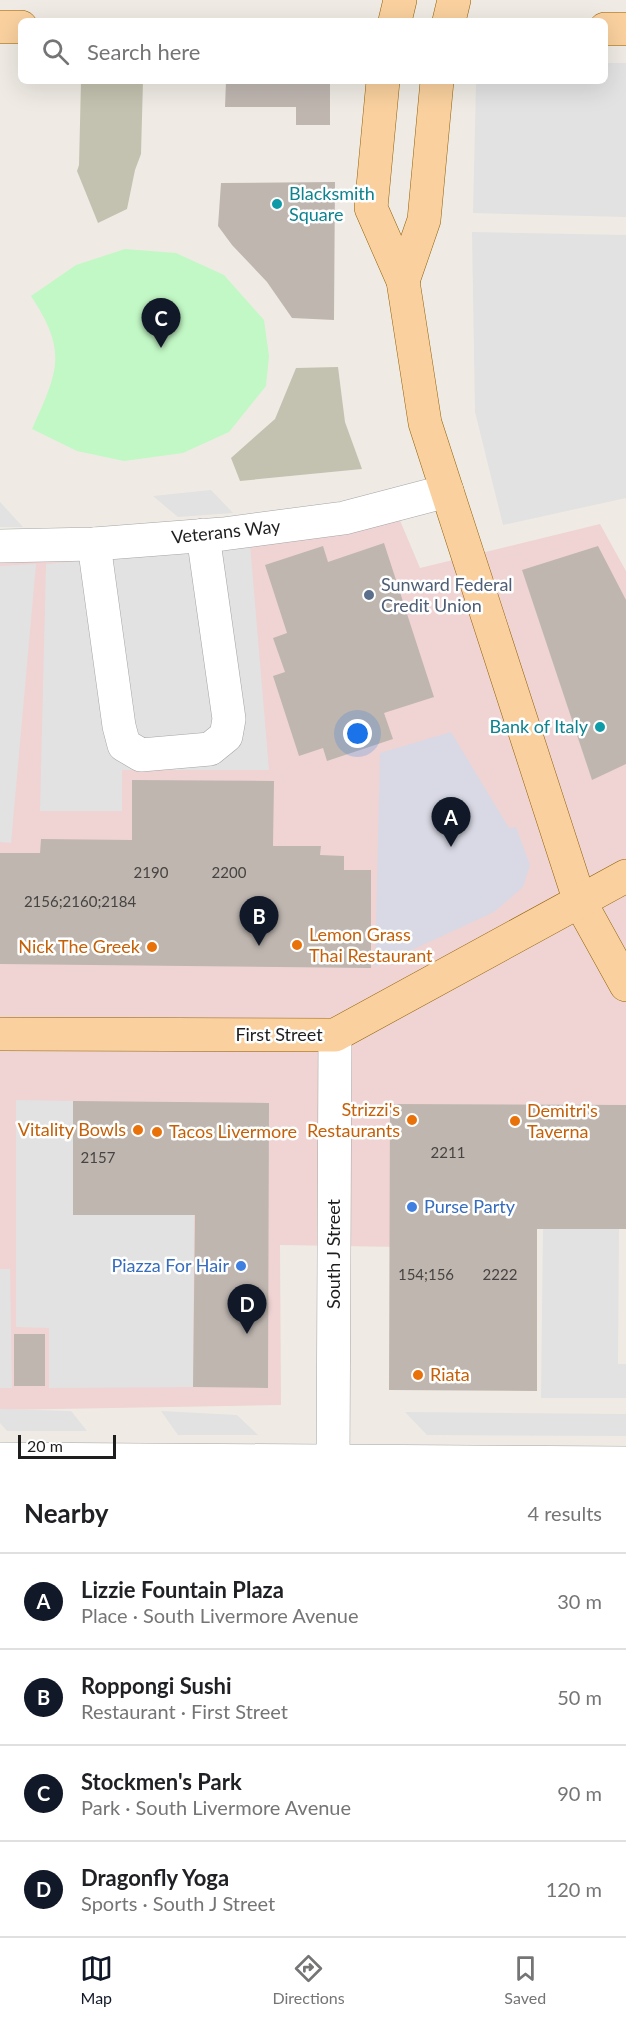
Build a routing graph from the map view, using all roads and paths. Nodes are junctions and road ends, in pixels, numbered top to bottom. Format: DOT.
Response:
graph roads {
  1 [pos="400,0"];
  2 [pos="454,0"];
  3 [pos="396,18"];
  4 [pos="450,18"];
  5 [pos="0,27"];
  6 [pos="18,27"];
  7 [pos="608,29"];
  8 [pos="626,29"];
  9 [pos="383,84"];
  10 [pos="437,84"];
  11 [pos="403,281"];
  12 [pos="447,491"];
  13 [pos="203,535"];
  14 [pos="94,544"];
  15 [pos="0,546"];
  16 [pos="626,876"];
  17 [pos="580,902"];
  18 [pos="626,985"];
  19 [pos="0,1034"];
  20 [pos="335,1035"];
  21 [pos="0,1459"];
  22 [pos="626,1463"];
  23 [pos="173,1467"];
  24 [pos="333,1468"];
  1 -- 3 [label="main road"];
  2 -- 4 [label="main road"];
  5 -- 6 [label="main road"];
  7 -- 8 [label="main road"];
  9 -- 11 [label="main road"];
  10 -- 11 [label="main road"];
  11 -- 12 [label="main road"];
  12 -- 13 [label="street, Veterans Way"];
  12 -- 17 [label="main road"];
  13 -- 14 [label="street, Veterans Way"];
  13 -- 14 [label="street"];
  14 -- 15 [label="street, Veterans Way"];
  16 -- 17 [label="main road, First Street"];
  17 -- 18 [label="main road"];
  17 -- 20 [label="main road, First Street"];
  19 -- 20 [label="main road, First Street"];
  20 -- 24 [label="street, South J Street"];
  21 -- 23 [label="street"];
  22 -- 24 [label="street"];
  23 -- 24 [label="street"];
}
